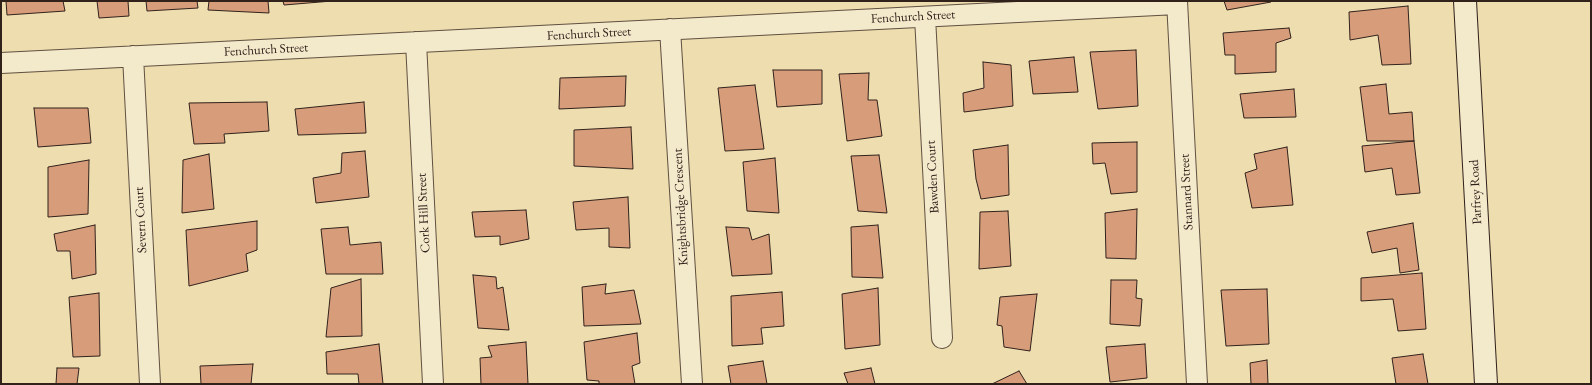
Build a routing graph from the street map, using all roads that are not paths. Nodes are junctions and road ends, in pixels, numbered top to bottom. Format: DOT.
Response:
graph roads {
  1 [pos="1465,1"];
  2 [pos="1177,3"];
  3 [pos="925,17"];
  4 [pos="670,30"];
  5 [pos="416,42"];
  6 [pos="133,56"];
  7 [pos="1,63"];
  8 [pos="942,338"];
  9 [pos="150,384"];
  10 [pos="433,384"];
  11 [pos="692,384"];
  12 [pos="1197,384"];
  13 [pos="1486,384"];
  1 -- 13 [label="main road, Parfrey Road"];
  2 -- 3 [label="street, Fenchurch Street"];
  2 -- 12 [label="street, Stannard Street"];
  3 -- 4 [label="street, Fenchurch Street"];
  3 -- 8 [label="street, Bawden Court"];
  4 -- 5 [label="street, Fenchurch Street"];
  4 -- 11 [label="street, Knightsbridge Crescent"];
  5 -- 6 [label="street, Fenchurch Street"];
  5 -- 10 [label="street, Cork Hill Street"];
  6 -- 7 [label="street, Fenchurch Street"];
  6 -- 9 [label="street, Severn Court"];
}
